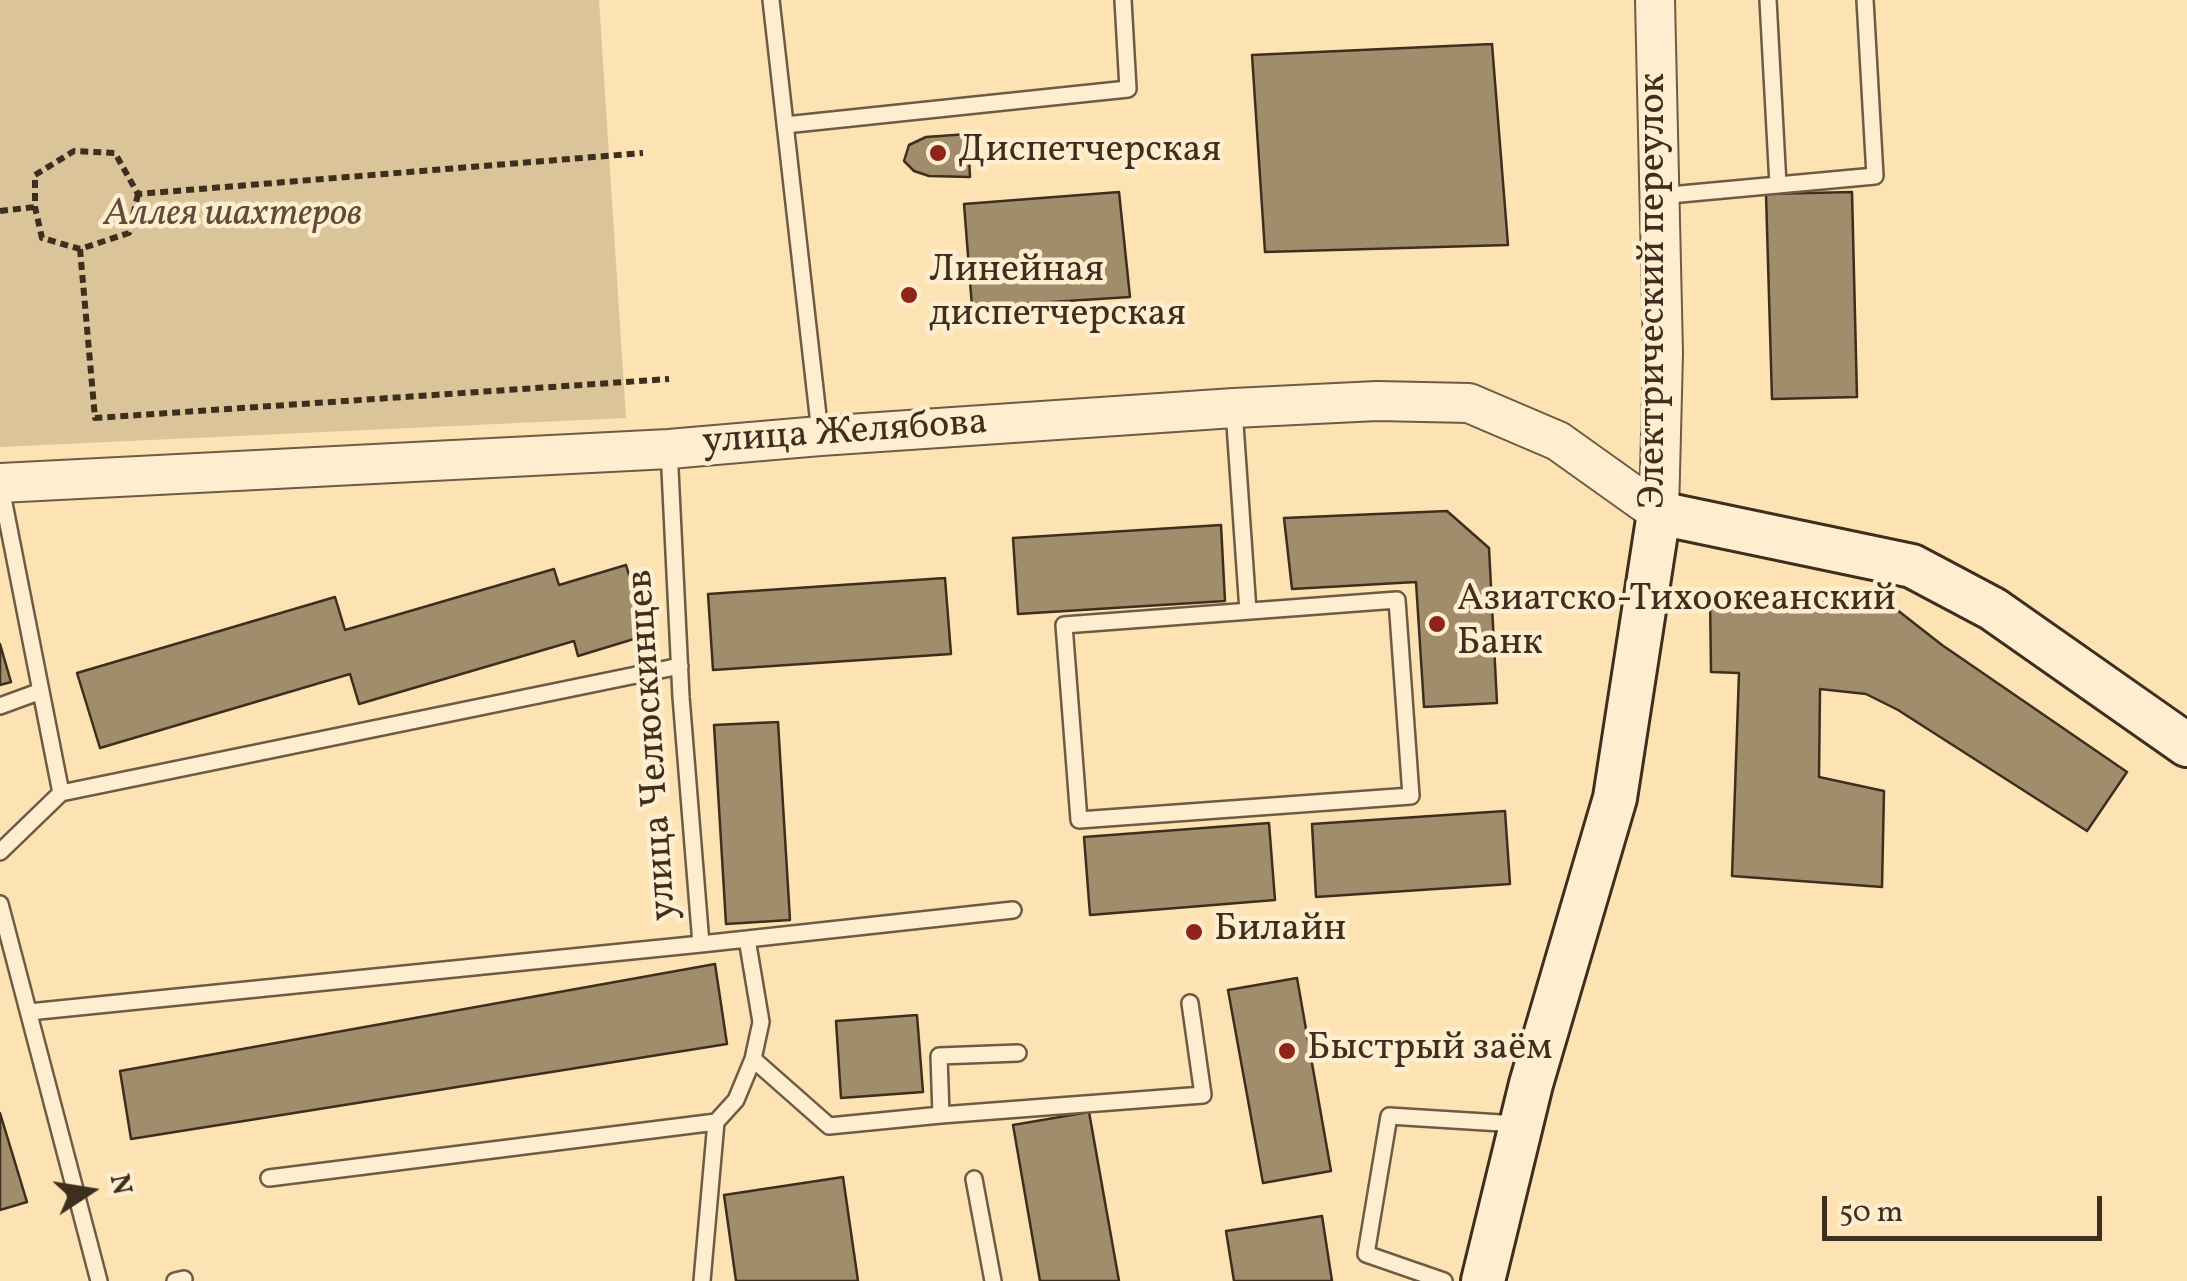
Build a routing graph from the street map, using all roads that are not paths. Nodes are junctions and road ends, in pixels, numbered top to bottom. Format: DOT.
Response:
graph roads {
  1 [pos="771,0"];
  2 [pos="1124,0"];
  3 [pos="1655,0"];
  4 [pos="1768,0"];
  5 [pos="1865,0"];
  6 [pos="785,125"];
  7 [pos="1778,185"];
  8 [pos="1659,196"];
  9 [pos="1234,408"];
  10 [pos="820,436"];
  11 [pos="669,448"];
  12 [pos="0,482"];
  13 [pos="1659,513"];
  14 [pos="1248,610"];
  15 [pos="680,666"];
  16 [pos="41,691"];
  17 [pos="0,706"];
  18 [pos="2187,744"];
  19 [pos="61,793"];
  20 [pos="0,852"];
  21 [pos="0,904"];
  22 [pos="1014,910"];
  23 [pos="747,939"];
  24 [pos="701,944"];
  25 [pos="1190,1003"];
  26 [pos="28,1012"];
  27 [pos="1018,1053"];
  28 [pos="753,1060"];
  29 [pos="941,1115"];
  30 [pos="716,1122"];
  31 [pos="1521,1124"];
  32 [pos="269,1178"];
  33 [pos="974,1178"];
  34 [pos="99,1281"];
  35 [pos="702,1281"];
  36 [pos="993,1281"];
  37 [pos="1444,1281"];
  38 [pos="1482,1281"];
  1 -- 6 [label="lane"];
  2 -- 6 [label="lane"];
  3 -- 8 [label="street, Электрический переулок"];
  4 -- 7 [label="lane"];
  5 -- 7 [label="lane"];
  6 -- 10 [label="lane"];
  7 -- 8 [label="lane"];
  8 -- 13 [label="street, Электрический переулок"];
  9 -- 10 [label="street, улица Желябова"];
  9 -- 13 [label="street, улица Желябова"];
  9 -- 14 [label="lane"];
  10 -- 11 [label="street, улица Желябова"];
  11 -- 12 [label="street, улица Желябова"];
  11 -- 15 [label="lane, улица Челюскинцев"];
  12 -- 16 [label="lane"];
  13 -- 18 [label="main road"];
  13 -- 31 [label="main road, Электрический переулок"];
  14 -- 14 [label="lane"];
  15 -- 19 [label="lane"];
  15 -- 24 [label="lane, улица Челюскинцев"];
  16 -- 17 [label="lane"];
  16 -- 19 [label="lane"];
  19 -- 20 [label="lane"];
  21 -- 26 [label="lane"];
  22 -- 23 [label="lane, улица Челюскинцев"];
  23 -- 24 [label="lane, улица Челюскинцев"];
  23 -- 28 [label="lane"];
  24 -- 26 [label="lane"];
  25 -- 29 [label="lane"];
  26 -- 34 [label="lane"];
  27 -- 29 [label="lane"];
  28 -- 29 [label="lane"];
  28 -- 30 [label="lane"];
  30 -- 32 [label="lane"];
  30 -- 35 [label="lane"];
  31 -- 37 [label="lane"];
  31 -- 38 [label="main road, Электрический переулок"];
  33 -- 36 [label="lane"];
}
